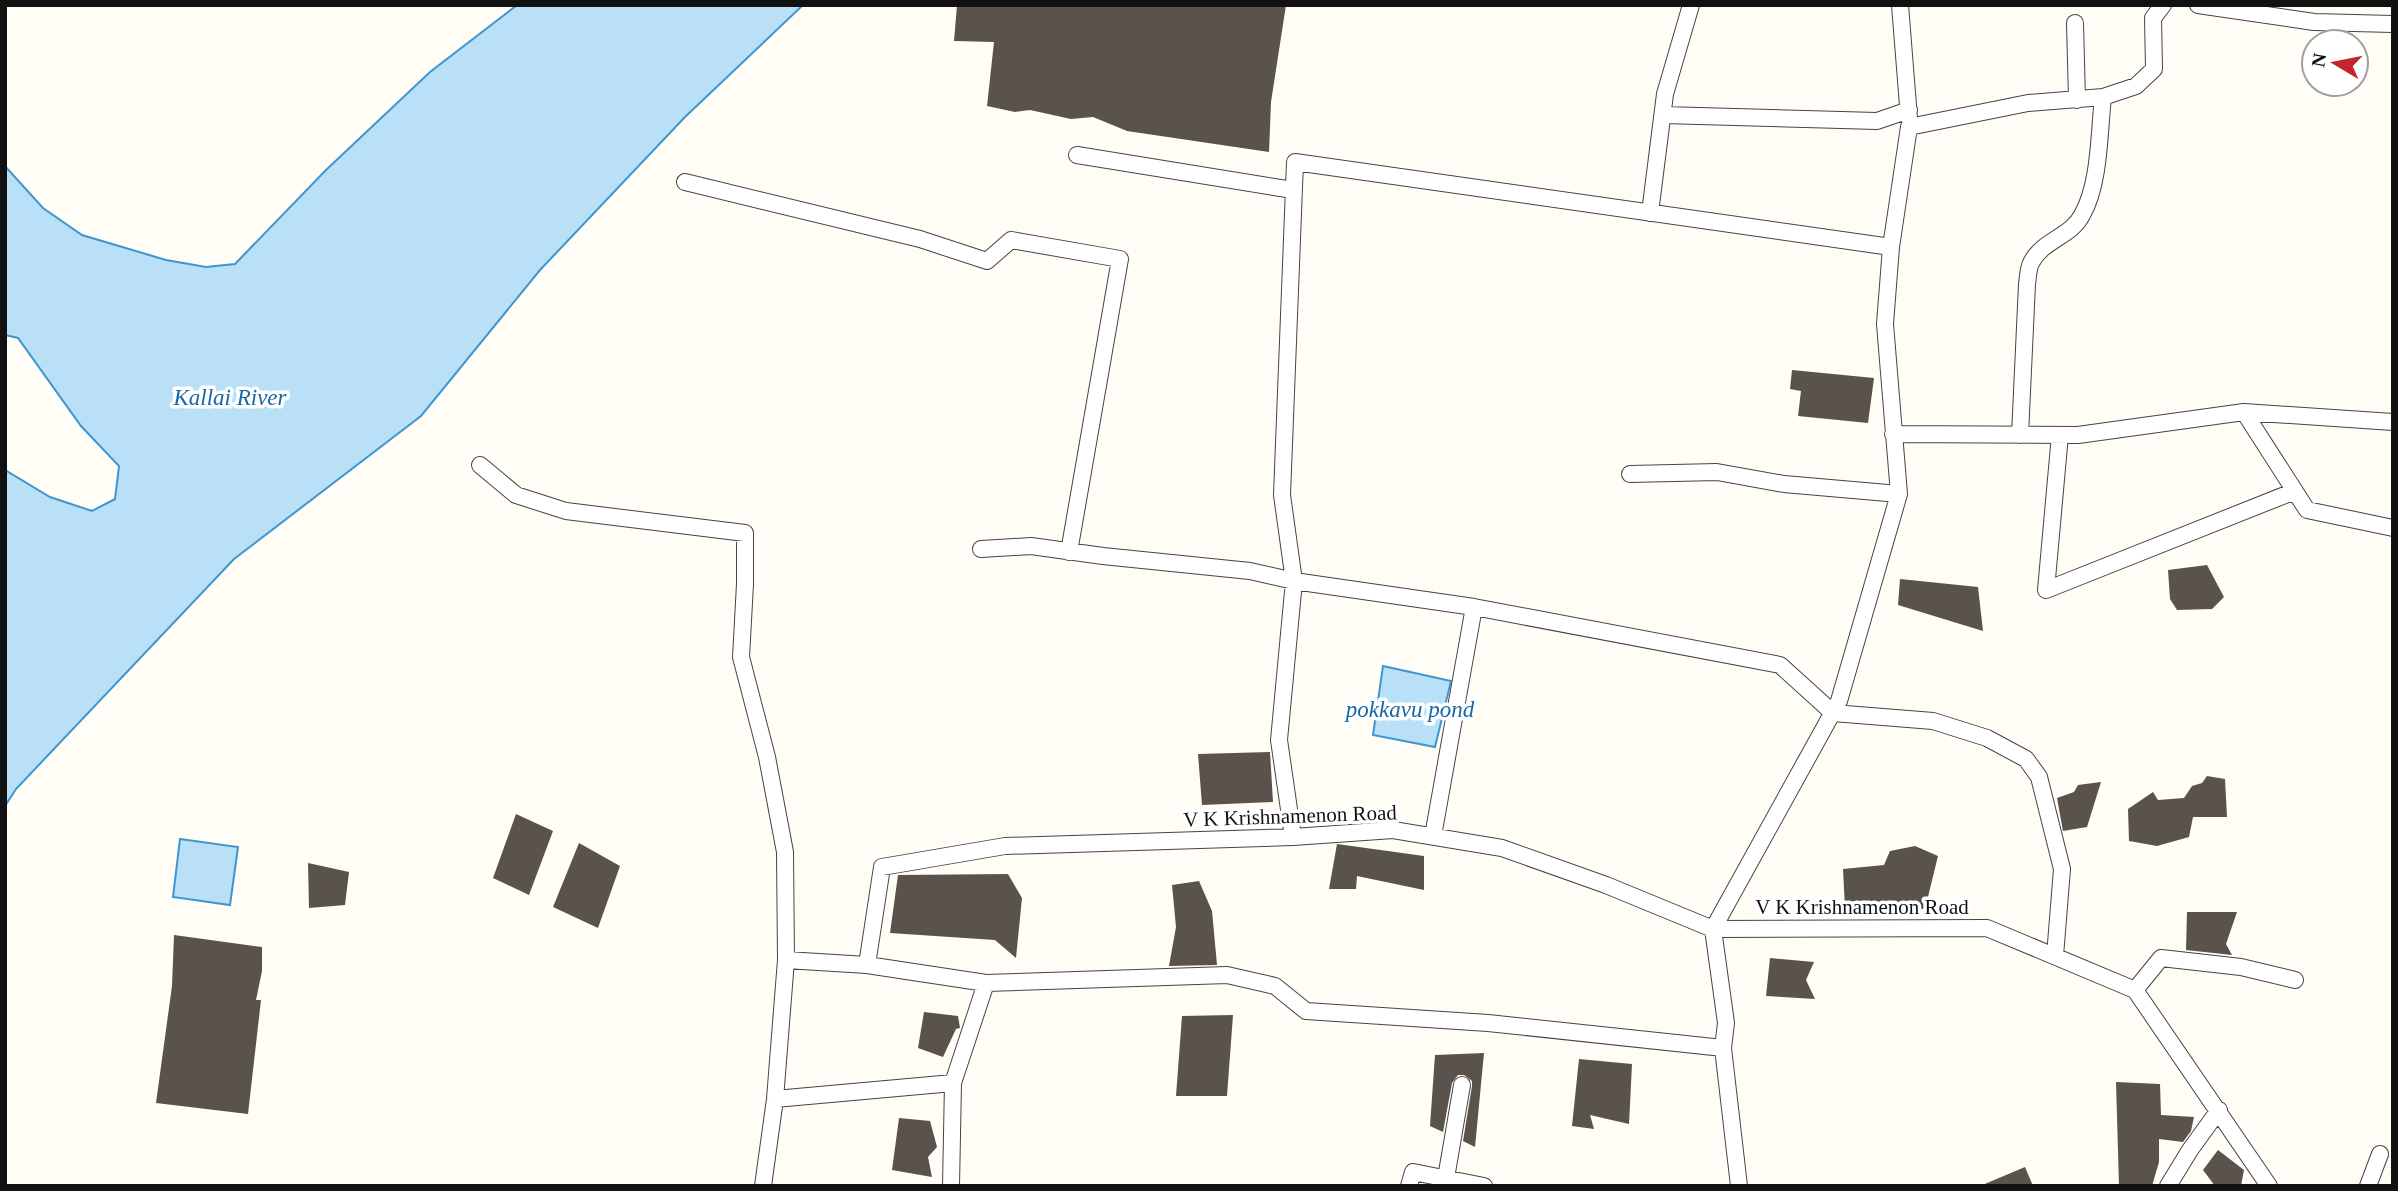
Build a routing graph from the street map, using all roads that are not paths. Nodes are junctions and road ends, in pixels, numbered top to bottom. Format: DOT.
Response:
graph roads {
  1 [pos="1691,5"];
  2 [pos="1900,5"];
  3 [pos="2163,5"];
  4 [pos="2198,5"];
  5 [pos="2075,23"];
  6 [pos="2393,24"];
  7 [pos="2103,97"];
  8 [pos="2077,100"];
  9 [pos="1909,110"];
  10 [pos="1663,115"];
  11 [pos="1909,127"];
  12 [pos="1077,155"];
  13 [pos="685,182"];
  14 [pos="1293,190"];
  15 [pos="1650,213"];
  16 [pos="1891,247"];
  17 [pos="2244,412"];
  18 [pos="2393,422"];
  19 [pos="1894,434"];
  20 [pos="2020,435"];
  21 [pos="2060,435"];
  22 [pos="480,465"];
  23 [pos="1630,474"];
  24 [pos="2295,491"];
  25 [pos="1899,494"];
  26 [pos="2393,528"];
  27 [pos="981,549"];
  28 [pos="1069,552"];
  29 [pos="1294,581"];
  30 [pos="1474,607"];
  31 [pos="1833,713"];
  32 [pos="1433,836"];
  33 [pos="1293,837"];
  34 [pos="1713,929"];
  35 [pos="2055,956"];
  36 [pos="786,960"];
  37 [pos="867,965"];
  38 [pos="2295,980"];
  39 [pos="986,983"];
  40 [pos="2135,990"];
  41 [pos="1723,1048"];
  42 [pos="954,1083"];
  43 [pos="1462,1085"];
  44 [pos="775,1099"];
  45 [pos="2219,1110"];
  46 [pos="2380,1154"];
  47 [pos="1446,1178"];
  48 [pos="763,1186"];
  49 [pos="951,1186"];
  50 [pos="1409,1186"];
  51 [pos="1484,1186"];
  52 [pos="1739,1186"];
  53 [pos="2168,1186"];
  54 [pos="2269,1186"];
  55 [pos="2368,1186"];
  1 -- 10 [label="street"];
  2 -- 9 [label="street"];
  3 -- 7 [label="street"];
  4 -- 6 [label="street"];
  5 -- 8 [label="street"];
  7 -- 8 [label="street"];
  7 -- 20 [label="street"];
  8 -- 11 [label="street"];
  9 -- 10 [label="street"];
  9 -- 11 [label="street"];
  10 -- 15 [label="street"];
  11 -- 16 [label="street"];
  12 -- 14 [label="street"];
  13 -- 28 [label="street"];
  14 -- 15 [label="street"];
  14 -- 29 [label="street"];
  15 -- 16 [label="street"];
  16 -- 19 [label="street"];
  17 -- 18 [label="street"];
  17 -- 21 [label="street"];
  17 -- 24 [label="street"];
  19 -- 20 [label="street"];
  19 -- 25 [label="street"];
  20 -- 21 [label="street"];
  21 -- 24 [label="street"];
  22 -- 36 [label="street"];
  23 -- 25 [label="street"];
  24 -- 26 [label="street"];
  25 -- 31 [label="street"];
  27 -- 28 [label="street"];
  28 -- 29 [label="street"];
  29 -- 30 [label="street"];
  29 -- 33 [label="street"];
  30 -- 31 [label="street"];
  30 -- 32 [label="street"];
  31 -- 34 [label="street"];
  31 -- 35 [label="street"];
  32 -- 33 [label="street, V K Krishnamenon Road"];
  32 -- 34 [label="street, V K Krishnamenon Road"];
  33 -- 37 [label="street, V K Krishnamenon Road"];
  34 -- 35 [label="street, V K Krishnamenon Road"];
  34 -- 41 [label="street"];
  35 -- 40 [label="street, V K Krishnamenon Road"];
  36 -- 37 [label="street"];
  36 -- 44 [label="street"];
  37 -- 39 [label="street"];
  38 -- 40 [label="street"];
  39 -- 41 [label="street"];
  39 -- 42 [label="street"];
  40 -- 45 [label="street"];
  41 -- 52 [label="street"];
  42 -- 44 [label="street"];
  42 -- 49 [label="street"];
  43 -- 47 [label="street"];
  44 -- 48 [label="street"];
  45 -- 53 [label="street"];
  45 -- 54 [label="street"];
  46 -- 55 [label="street"];
  47 -- 50 [label="street"];
  47 -- 51 [label="street"];
}
